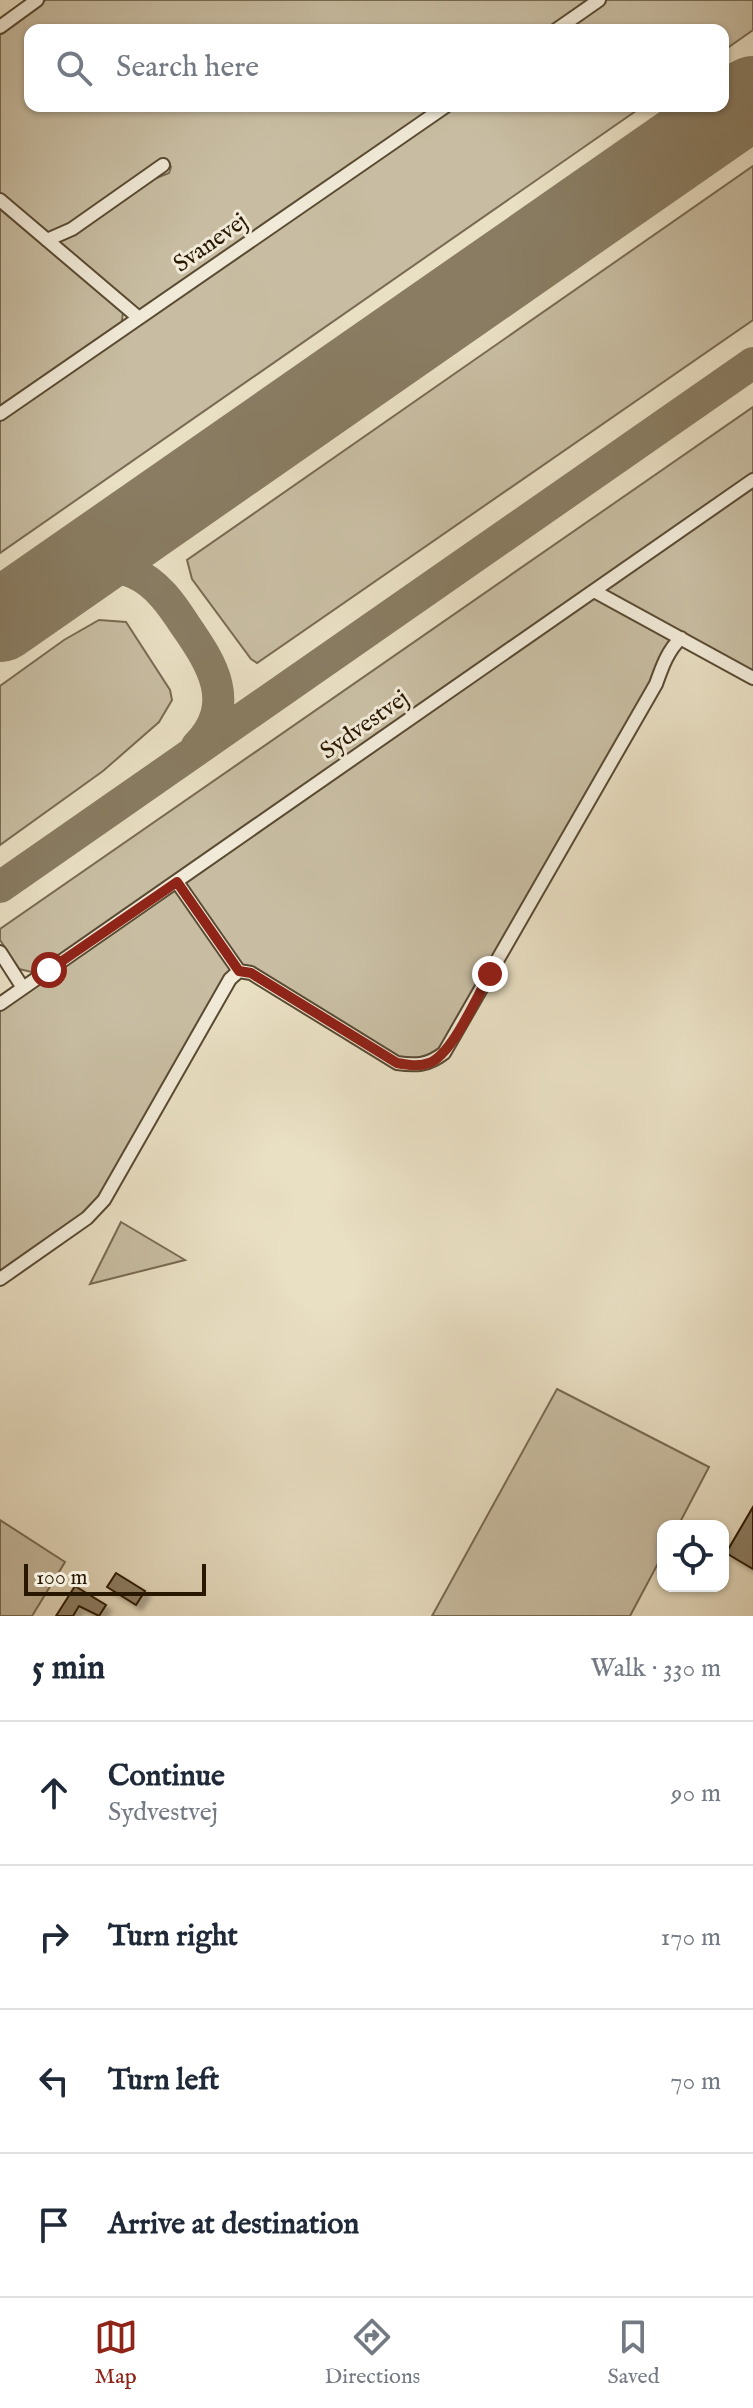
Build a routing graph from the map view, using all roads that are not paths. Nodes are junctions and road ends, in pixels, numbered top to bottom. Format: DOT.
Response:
graph roads {
  1 [pos="37,0"];
  2 [pos="599,0"];
  3 [pos="565,24"];
  4 [pos="0,27"];
  5 [pos="437,112"];
  6 [pos="163,165"];
  7 [pos="0,200"];
  8 [pos="47,240"];
  9 [pos="139,318"];
  10 [pos="0,414"];
  11 [pos="753,480"];
  12 [pos="594,591"];
  13 [pos="681,638"];
  14 [pos="753,678"];
  15 [pos="177,882"];
  16 [pos="0,952"];
  17 [pos="239,971"];
  18 [pos="23,988"];
  19 [pos="0,1004"];
  20 [pos="0,1279"];
  1 -- 4 [label="lane"];
  2 -- 3 [label="lane"];
  5 -- 9 [label="lane, Svanevej"];
  6 -- 8 [label="lane"];
  7 -- 8 [label="lane"];
  8 -- 9 [label="lane"];
  9 -- 10 [label="lane, Svanevej"];
  11 -- 12 [label="lane, Sydvestvej"];
  12 -- 13 [label="lane"];
  12 -- 15 [label="lane, Sydvestvej"];
  13 -- 14 [label="lane"];
  13 -- 17 [label="lane"];
  15 -- 17 [label="lane"];
  15 -- 18 [label="lane, Sydvestvej"];
  16 -- 18 [label="lane"];
  17 -- 20 [label="lane"];
  18 -- 19 [label="lane, Sydvestvej"];
}
